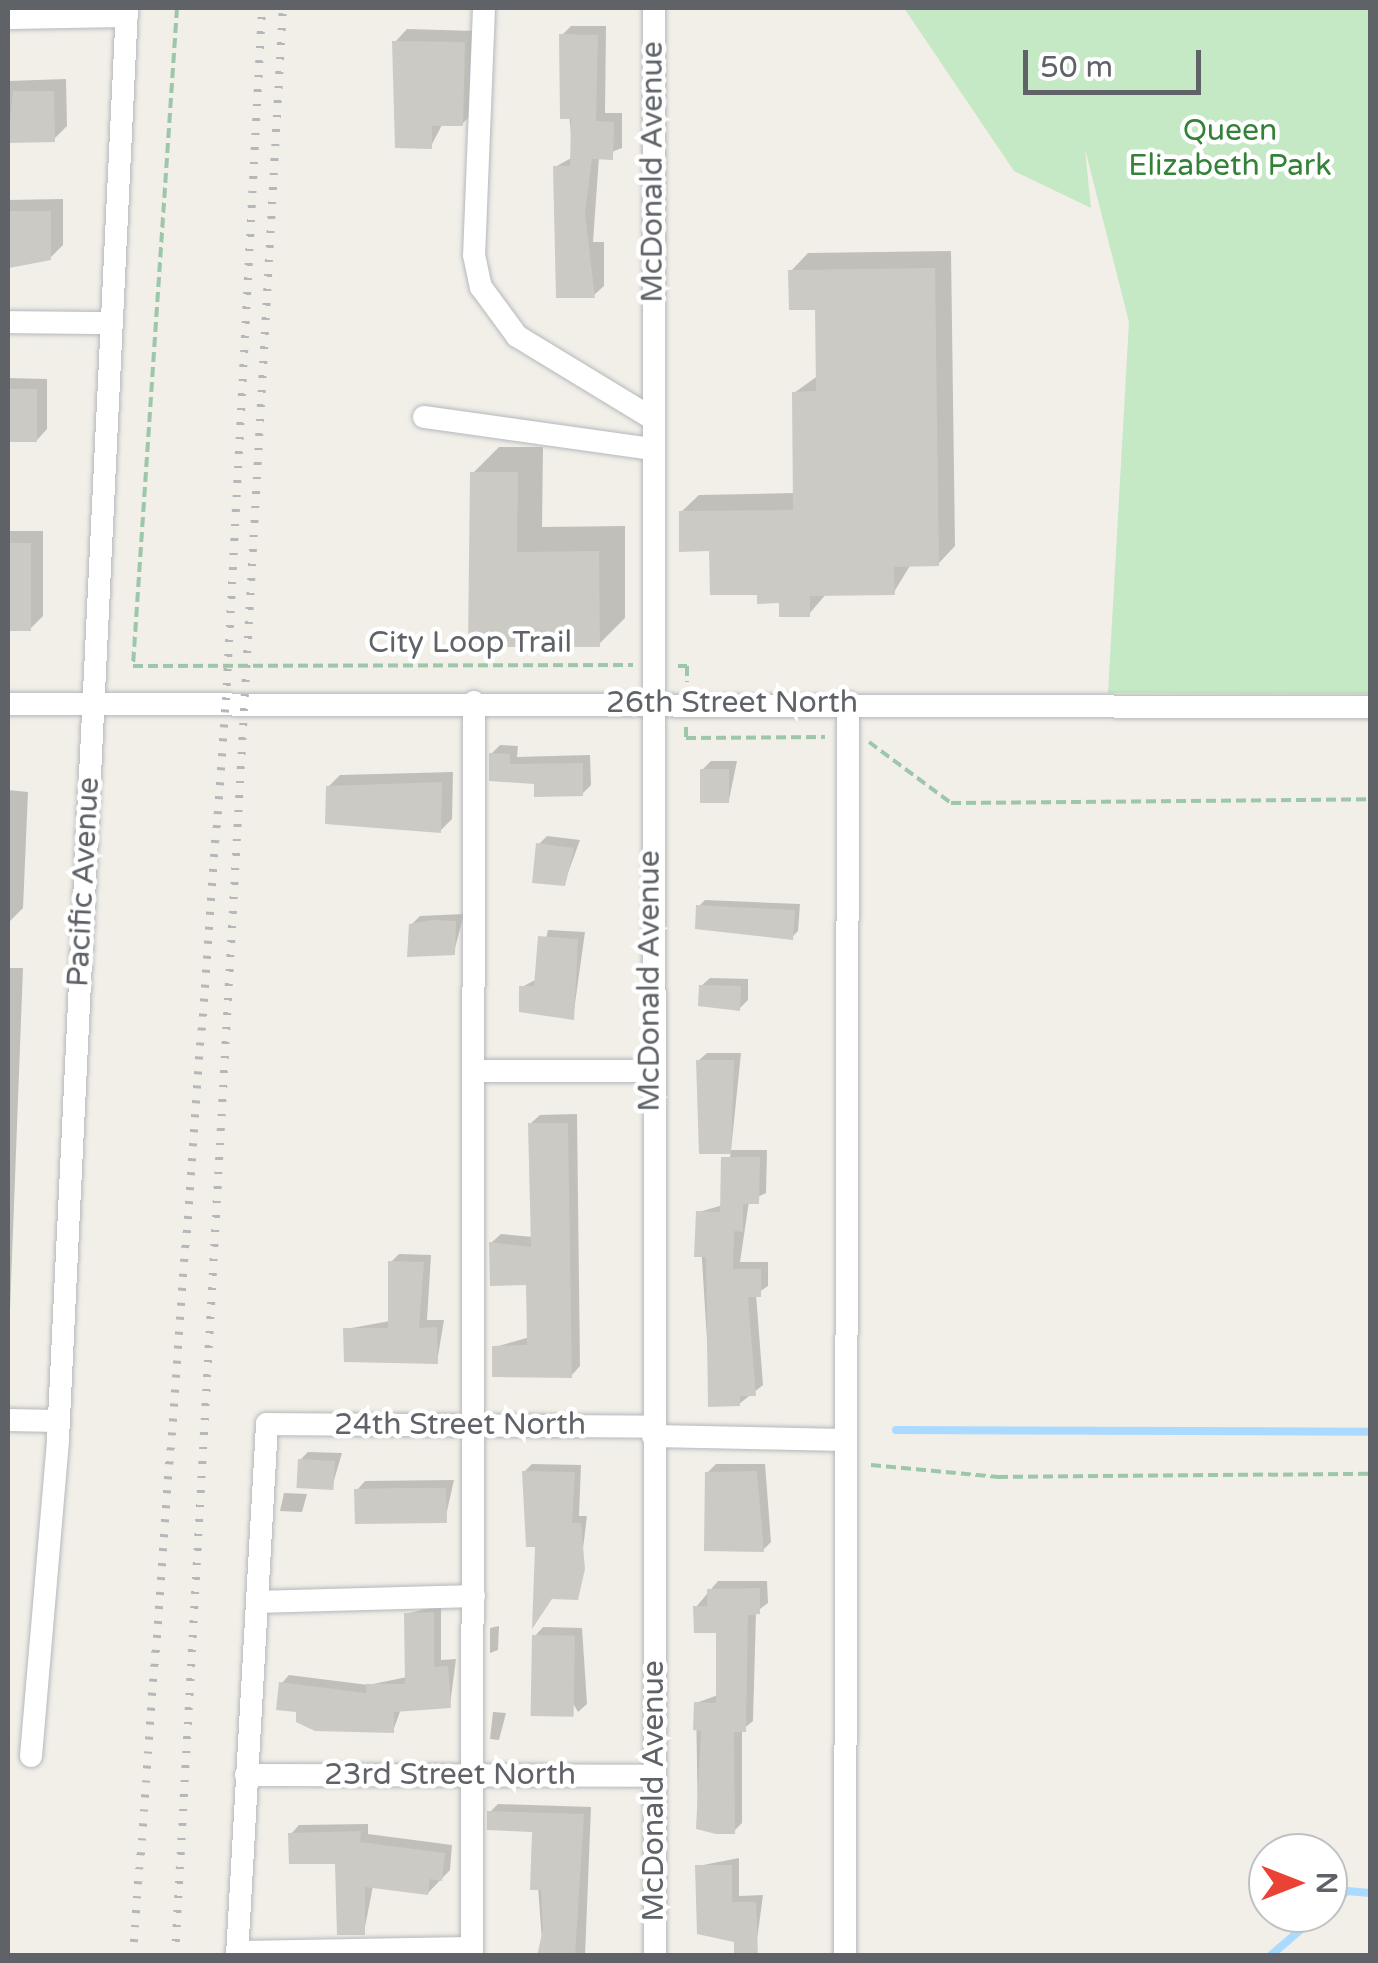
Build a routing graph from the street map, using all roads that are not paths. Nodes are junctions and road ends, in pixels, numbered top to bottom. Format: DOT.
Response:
graph roads {
  1 [pos="484,8"];
  2 [pos="654,8"];
  3 [pos="127,12"];
  4 [pos="8,18"];
  5 [pos="8,322"];
  6 [pos="110,323"];
  7 [pos="424,417"];
  8 [pos="652,418"];
  9 [pos="651,450"];
  10 [pos="94,702"];
  11 [pos="474,702"];
  12 [pos="648,703"];
  13 [pos="848,703"];
  14 [pos="8,704"];
  15 [pos="1370,707"];
  16 [pos="474,1071"];
  17 [pos="651,1071"];
  18 [pos="8,1420"];
  19 [pos="58,1421"];
  20 [pos="474,1426"];
  21 [pos="653,1432"];
  22 [pos="846,1451"];
  23 [pos="474,1596"];
  24 [pos="257,1602"];
  25 [pos="30,1756"];
  26 [pos="246,1774"];
  27 [pos="473,1775"];
  28 [pos="654,1776"];
  29 [pos="472,1952"];
  30 [pos="237,1954"];
  31 [pos="655,1956"];
  32 [pos="845,1956"];
  1 -- 8 [label="street"];
  2 -- 8 [label="street, McDonald Avenue"];
  3 -- 4 [label="street"];
  3 -- 6 [label="street, Pacific Avenue"];
  5 -- 6 [label="street"];
  6 -- 10 [label="street, Pacific Avenue"];
  7 -- 9 [label="street"];
  8 -- 9 [label="street, McDonald Avenue"];
  9 -- 12 [label="street, McDonald Avenue"];
  10 -- 11 [label="street, 26th Street North"];
  10 -- 14 [label="street, 26th Street North"];
  10 -- 19 [label="street, Pacific Avenue"];
  11 -- 12 [label="street, 26th Street North"];
  11 -- 16 [label="street"];
  12 -- 13 [label="street, 26th Street North"];
  12 -- 17 [label="street, McDonald Avenue"];
  13 -- 15 [label="street, 26th Street North"];
  13 -- 22 [label="street"];
  16 -- 17 [label="street"];
  16 -- 20 [label="street"];
  17 -- 21 [label="street, McDonald Avenue"];
  18 -- 19 [label="street"];
  19 -- 25 [label="street, Pacific Avenue"];
  20 -- 21 [label="street, 24th Street North"];
  20 -- 23 [label="street"];
  20 -- 24 [label="street, 24th Street North"];
  21 -- 22 [label="street, 24th Street North"];
  21 -- 28 [label="street, McDonald Avenue"];
  22 -- 32 [label="street"];
  23 -- 24 [label="street"];
  23 -- 27 [label="street"];
  24 -- 26 [label="street"];
  26 -- 27 [label="street, 23rd Street North"];
  26 -- 30 [label="street"];
  27 -- 28 [label="street, 23rd Street North"];
  27 -- 29 [label="street"];
  28 -- 31 [label="street, McDonald Avenue"];
  29 -- 30 [label="street"];
}
